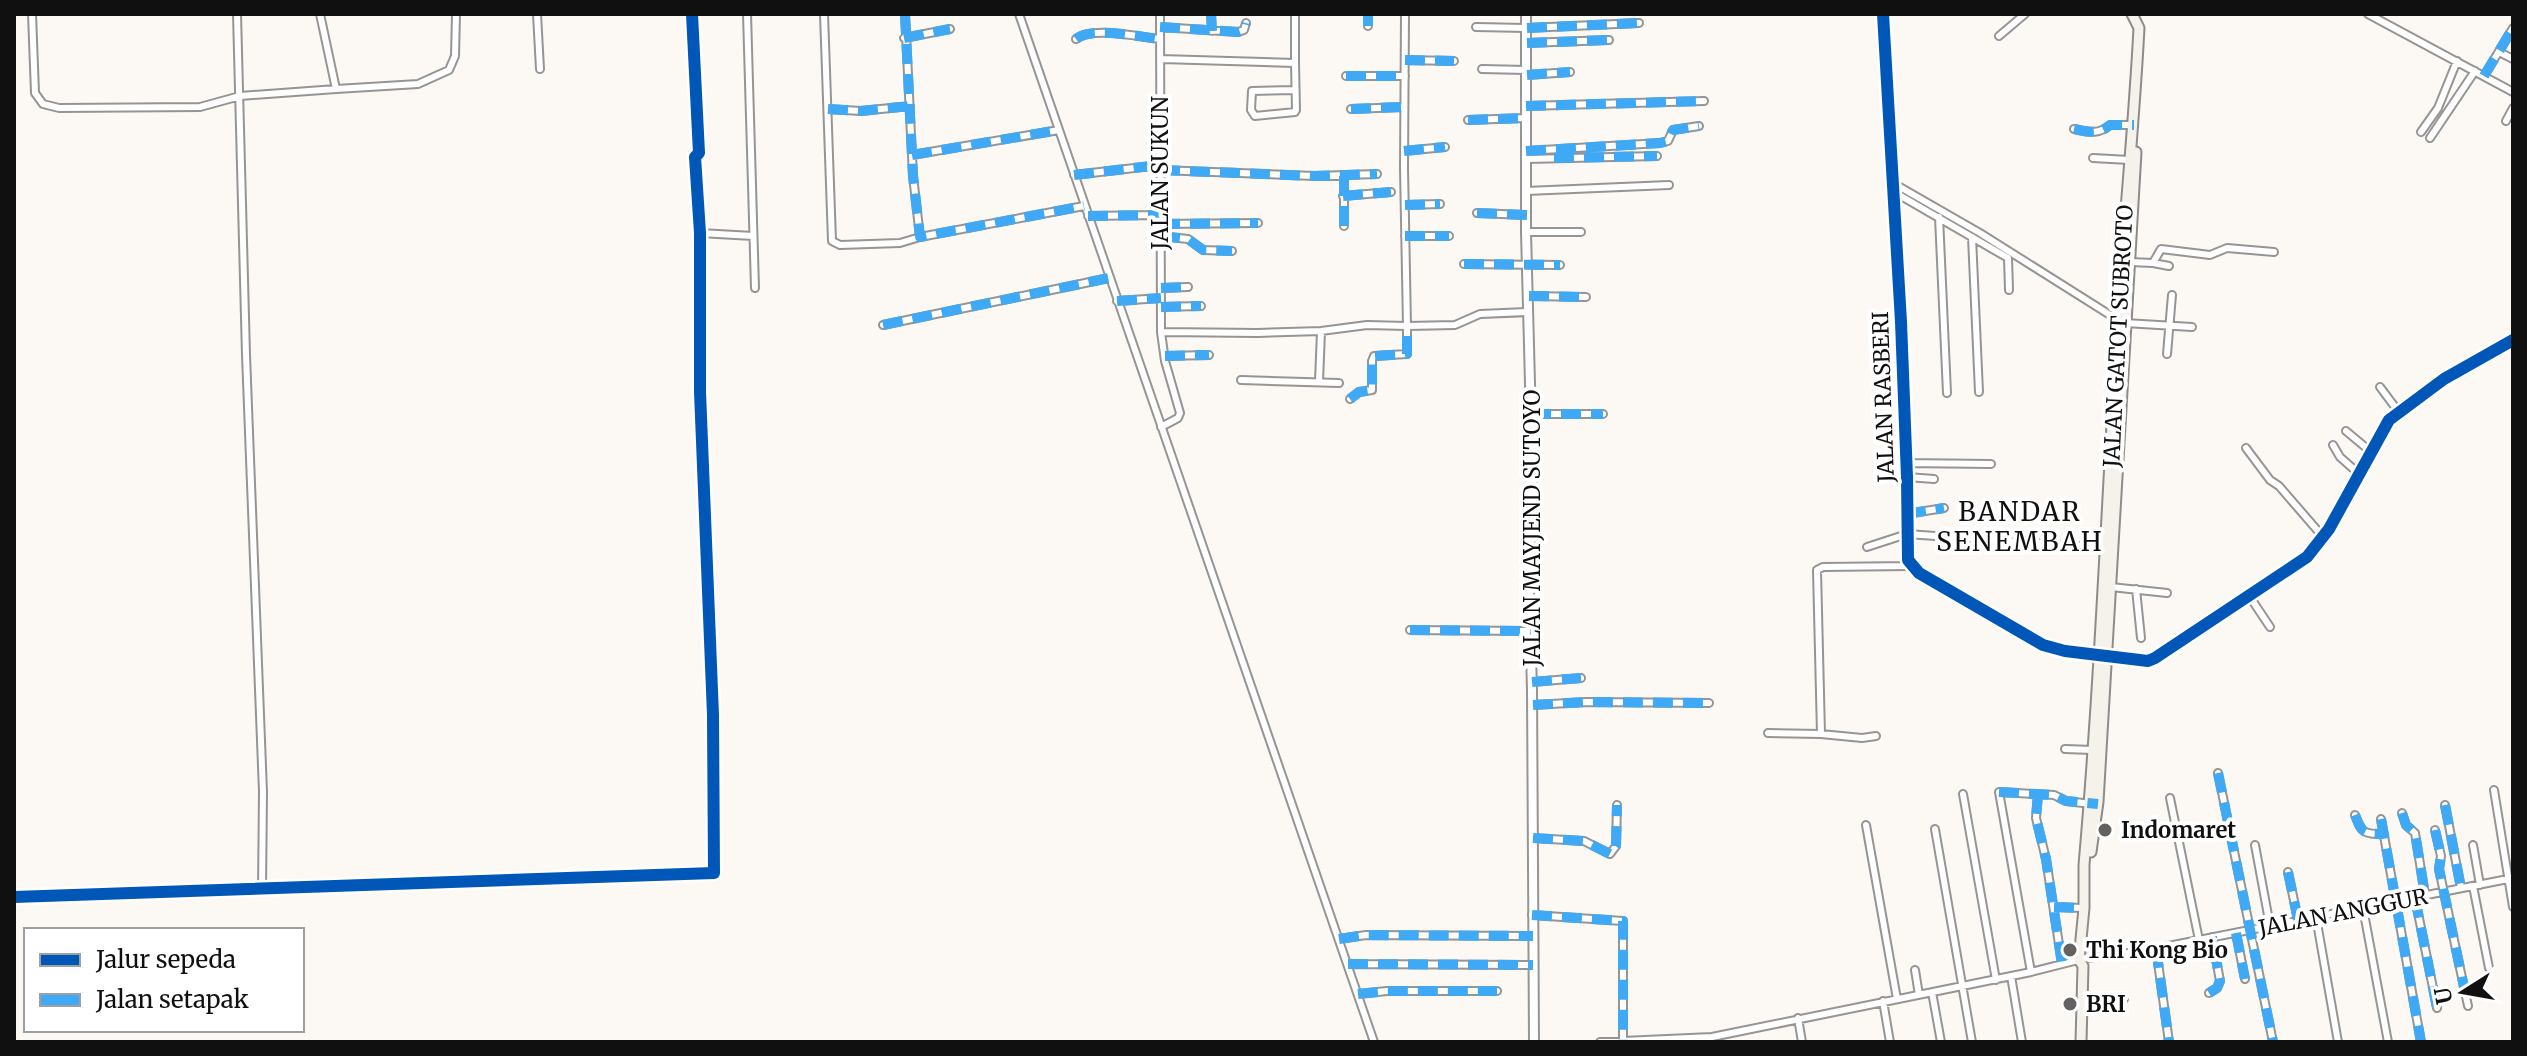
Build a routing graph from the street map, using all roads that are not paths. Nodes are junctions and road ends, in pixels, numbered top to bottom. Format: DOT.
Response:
graph roads {
  1 [pos="32,14"];
  2 [pos="237,14"];
  3 [pos="320,14"];
  4 [pos="456,14"];
  5 [pos="537,14"];
  6 [pos="692,14"];
  7 [pos="747,14"];
  8 [pos="824,14"];
  9 [pos="905,14"];
  10 [pos="1019,14"];
  11 [pos="1160,14"];
  12 [pos="1211,14"];
  13 [pos="1295,14"];
  14 [pos="1368,14"];
  15 [pos="1405,14"];
  16 [pos="1526,14"];
  17 [pos="1883,14"];
  18 [pos="2025,14"];
  19 [pos="2132,14"];
  20 [pos="2140,14"];
  21 [pos="2368,14"];
  22 [pos="1246,23"];
  23 [pos="1639,23"];
  24 [pos="1368,26"];
  25 [pos="1160,27"];
  26 [pos="1476,27"];
  27 [pos="1527,28"];
  28 [pos="2139,28"];
  29 [pos="2513,28"];
  30 [pos="950,29"];
  31 [pos="1212,31"];
  32 [pos="1999,36"];
  33 [pos="904,38"];
  34 [pos="1076,39"];
  35 [pos="1160,39"];
  36 [pos="1609,40"];
  37 [pos="1527,43"];
  38 [pos="2499,52"];
  39 [pos="1161,59"];
  40 [pos="2513,59"];
  41 [pos="1405,60"];
  42 [pos="1454,61"];
  43 [pos="2457,61"];
  44 [pos="1295,63"];
  45 [pos="540,69"];
  46 [pos="1482,69"];
  47 [pos="2475,71"];
  48 [pos="1526,72"];
  49 [pos="1570,72"];
  50 [pos="1346,76"];
  51 [pos="1405,76"];
  52 [pos="2484,76"];
  53 [pos="336,89"];
  54 [pos="1295,90"];
  55 [pos="2513,92"];
  56 [pos="240,96"];
  57 [pos="1704,101"];
  58 [pos="910,106"];
  59 [pos="1526,106"];
  60 [pos="1404,107"];
  61 [pos="2513,108"];
  62 [pos="828,109"];
  63 [pos="1351,109"];
  64 [pos="1527,118"];
  65 [pos="1468,120"];
  66 [pos="2506,121"];
  67 [pos="1699,126"];
  68 [pos="2133,127"];
  69 [pos="2074,129"];
  70 [pos="1059,130"];
  71 [pos="2421,132"];
  72 [pos="2430,138"];
  73 [pos="1445,147"];
  74 [pos="1404,151"];
  75 [pos="912,155"];
  76 [pos="1526,155"];
  77 [pos="1657,156"];
  78 [pos="2093,158"];
  79 [pos="2129,160"];
  80 [pos="1160,168"];
  81 [pos="1377,174"];
  82 [pos="1074,175"];
  83 [pos="1344,176"];
  84 [pos="1893,183"];
  85 [pos="1669,185"];
  86 [pos="1526,191"];
  87 [pos="1391,192"];
  88 [pos="1894,192"];
  89 [pos="1343,196"];
  90 [pos="1440,204"];
  91 [pos="1405,205"];
  92 [pos="1084,206"];
  93 [pos="1477,213"];
  94 [pos="1160,215"];
  95 [pos="1527,215"];
  96 [pos="1088,216"];
  97 [pos="1939,217"];
  98 [pos="1258,223"];
  99 [pos="1160,224"];
  100 [pos="1344,226"];
  101 [pos="1526,232"];
  102 [pos="1581,232"];
  103 [pos="700,233"];
  104 [pos="753,236"];
  105 [pos="1160,236"];
  106 [pos="1405,236"];
  107 [pos="1449,236"];
  108 [pos="920,237"];
  109 [pos="1972,237"];
  110 [pos="1232,251"];
  111 [pos="2274,252"];
  112 [pos="2130,262"];
  113 [pos="2153,263"];
  114 [pos="1464,264"];
  115 [pos="1528,265"];
  116 [pos="1560,265"];
  117 [pos="2169,266"];
  118 [pos="1109,278"];
  119 [pos="1188,287"];
  120 [pos="755,288"];
  121 [pos="1161,288"];
  122 [pos="2009,290"];
  123 [pos="2172,295"];
  124 [pos="1529,296"];
  125 [pos="1586,297"];
  126 [pos="1161,298"];
  127 [pos="1117,301"];
  128 [pos="1201,306"];
  129 [pos="1161,307"];
  130 [pos="1530,312"];
  131 [pos="2121,321"];
  132 [pos="2168,324"];
  133 [pos="883,325"];
  134 [pos="1407,326"];
  135 [pos="2192,327"];
  136 [pos="1321,331"];
  137 [pos="1161,332"];
  138 [pos="2513,340"];
  139 [pos="2167,354"];
  140 [pos="1209,355"];
  141 [pos="1165,356"];
  142 [pos="1241,380"];
  143 [pos="1319,382"];
  144 [pos="1339,383"];
  145 [pos="2380,387"];
  146 [pos="1979,392"];
  147 [pos="1947,393"];
  148 [pos="1350,399"];
  149 [pos="2398,411"];
  150 [pos="1531,414"];
  151 [pos="1603,414"];
  152 [pos="1161,427"];
  153 [pos="2346,431"];
  154 [pos="2333,445"];
  155 [pos="2246,448"];
  156 [pos="2370,451"];
  157 [pos="1906,463"];
  158 [pos="1991,464"];
  159 [pos="2358,473"];
  160 [pos="1907,477"];
  161 [pos="1934,479"];
  162 [pos="1944,508"];
  163 [pos="1906,514"];
  164 [pos="1907,534"];
  165 [pos="2324,538"];
  166 [pos="1867,547"];
  167 [pos="2106,548"];
  168 [pos="1910,566"];
  169 [pos="2111,587"];
  170 [pos="2136,589"];
  171 [pos="2167,593"];
  172 [pos="2250,597"];
  173 [pos="2270,627"];
  174 [pos="1410,630"];
  175 [pos="1531,631"];
  176 [pos="2141,638"];
  177 [pos="2103,655"];
  178 [pos="1581,678"];
  179 [pos="1532,682"];
  180 [pos="1709,703"];
  181 [pos="1533,705"];
  182 [pos="1768,733"];
  183 [pos="1821,734"];
  184 [pos="1876,736"];
  185 [pos="2065,749"];
  186 [pos="2093,750"];
  187 [pos="2218,773"];
  188 [pos="2494,790"];
  189 [pos="1963,794"];
  190 [pos="2038,794"];
  191 [pos="2170,798"];
  192 [pos="2094,804"];
  193 [pos="1617,805"];
  194 [pos="2445,805"];
  195 [pos="2402,813"];
  196 [pos="2355,815"];
  197 [pos="2381,819"];
  198 [pos="1866,825"];
  199 [pos="1935,829"];
  200 [pos="2435,830"];
  201 [pos="2383,834"];
  202 [pos="1533,838"];
  203 [pos="2255,845"];
  204 [pos="2473,845"];
  205 [pos="2087,865"];
  206 [pos="2288,872"];
  207 [pos="2510,879"];
  208 [pos="2476,886"];
  209 [pos="2461,888"];
  210 [pos="262,889"];
  211 [pos="2445,892"];
  212 [pos="2425,895"];
  213 [pos="14,897"];
  214 [pos="2415,898"];
  215 [pos="2397,901"];
  216 [pos="2054,907"];
  217 [pos="2513,907"];
  218 [pos="2084,908"];
  219 [pos="2363,908"];
  220 [pos="1532,915"];
  221 [pos="2316,917"];
  222 [pos="2298,920"];
  223 [pos="2270,926"];
  224 [pos="2250,930"];
  225 [pos="2236,933"];
  226 [pos="1533,936"];
  227 [pos="2212,937"];
  228 [pos="1339,939"];
  229 [pos="2199,940"];
  230 [pos="2156,948"];
  231 [pos="2083,961"];
  232 [pos="1348,964"];
  233 [pos="2062,964"];
  234 [pos="1533,965"];
  235 [pos="2489,968"];
  236 [pos="1915,970"];
  237 [pos="2031,972"];
  238 [pos="2011,976"];
  239 [pos="2245,979"];
  240 [pos="1996,980"];
  241 [pos="1962,986"];
  242 [pos="1497,991"];
  243 [pos="1932,992"];
  244 [pos="2209,993"];
  245 [pos="1358,994"];
  246 [pos="1919,995"];
  247 [pos="2083,996"];
  248 [pos="1897,999"];
  249 [pos="2124,999"];
  250 [pos="1883,1001"];
  251 [pos="2468,1006"];
  252 [pos="2437,1008"];
  253 [pos="1798,1018"];
  254 [pos="1623,1041"];
  255 [pos="1374,1042"];
  256 [pos="1534,1042"];
  257 [pos="1600,1042"];
  258 [pos="1802,1042"];
  259 [pos="1890,1042"];
  260 [pos="1941,1042"];
  261 [pos="1972,1042"];
  262 [pos="2022,1042"];
  263 [pos="2081,1042"];
  264 [pos="2169,1042"];
  265 [pos="2273,1042"];
  266 [pos="2338,1042"];
  267 [pos="2388,1042"];
  268 [pos="2421,1042"];
  1 -- 56 [label="street"];
  2 -- 56 [label="street"];
  3 -- 53 [label="street"];
  4 -- 53 [label="street"];
  5 -- 45 [label="street"];
  6 -- 103 [label="street"];
  7 -- 104 [label="street"];
  8 -- 62 [label="street"];
  9 -- 33 [label="street"];
  10 -- 70 [label="street"];
  11 -- 25 [label="street, JALAN SUKUN"];
  12 -- 31 [label="street"];
  13 -- 44 [label="street"];
  14 -- 24 [label="street"];
  15 -- 41 [label="street"];
  16 -- 27 [label="street, JALAN MAYJEND SUTOYO"];
  17 -- 84 [label="street, JALAN RASBERI"];
  18 -- 32 [label="street"];
  19 -- 28 [label="main road, JALAN GATOT SUBROTO"];
  20 -- 28 [label="street"];
  21 -- 43 [label="street"];
  22 -- 31 [label="street"];
  23 -- 27 [label="street"];
  25 -- 31 [label="street"];
  25 -- 35 [label="street, JALAN SUKUN"];
  26 -- 27 [label="street"];
  27 -- 37 [label="street, JALAN MAYJEND SUTOYO"];
  28 -- 68 [label="main road, JALAN GATOT SUBROTO"];
  29 -- 38 [label="street"];
  30 -- 33 [label="street"];
  33 -- 58 [label="street"];
  34 -- 35 [label="street"];
  35 -- 39 [label="street, JALAN SUKUN"];
  36 -- 37 [label="street"];
  37 -- 48 [label="street, JALAN MAYJEND SUTOYO"];
  38 -- 40 [label="street"];
  38 -- 52 [label="street"];
  39 -- 44 [label="street"];
  39 -- 80 [label="street, JALAN SUKUN"];
  41 -- 42 [label="street"];
  41 -- 51 [label="street"];
  43 -- 47 [label="street"];
  43 -- 71 [label="street"];
  44 -- 54 [label="street"];
  46 -- 48 [label="street"];
  47 -- 52 [label="street"];
  47 -- 72 [label="street"];
  48 -- 49 [label="street"];
  48 -- 59 [label="street, JALAN MAYJEND SUTOYO"];
  50 -- 51 [label="street"];
  51 -- 60 [label="street"];
  52 -- 55 [label="street"];
  53 -- 56 [label="street"];
  54 -- 54 [label="street"];
  56 -- 210 [label="street"];
  57 -- 59 [label="street"];
  58 -- 62 [label="street"];
  58 -- 75 [label="street"];
  59 -- 64 [label="street, JALAN MAYJEND SUTOYO"];
  60 -- 63 [label="street"];
  60 -- 74 [label="street"];
  61 -- 66 [label="street"];
  62 -- 108 [label="street"];
  64 -- 65 [label="street"];
  64 -- 76 [label="street, JALAN MAYJEND SUTOYO"];
  67 -- 76 [label="street"];
  68 -- 69 [label="street"];
  68 -- 79 [label="main road, JALAN GATOT SUBROTO"];
  68 -- 112 [label="main road"];
  70 -- 75 [label="street"];
  70 -- 82 [label="street"];
  73 -- 74 [label="street"];
  74 -- 91 [label="street"];
  75 -- 108 [label="street"];
  76 -- 77 [label="street"];
  76 -- 86 [label="street, JALAN MAYJEND SUTOYO"];
  78 -- 79 [label="street"];
  79 -- 131 [label="main road, JALAN GATOT SUBROTO"];
  80 -- 82 [label="street"];
  80 -- 83 [label="street"];
  80 -- 94 [label="street, JALAN SUKUN"];
  81 -- 83 [label="street"];
  82 -- 92 [label="street"];
  83 -- 89 [label="street"];
  84 -- 88 [label="street, JALAN RASBERI"];
  84 -- 131 [label="street"];
  85 -- 86 [label="street"];
  86 -- 95 [label="street, JALAN MAYJEND SUTOYO"];
  87 -- 89 [label="street"];
  88 -- 97 [label="street"];
  88 -- 157 [label="street, JALAN RASBERI"];
  89 -- 100 [label="street"];
  90 -- 91 [label="street"];
  91 -- 106 [label="street"];
  92 -- 96 [label="street"];
  92 -- 108 [label="street"];
  93 -- 95 [label="street"];
  94 -- 96 [label="street"];
  94 -- 99 [label="street, JALAN SUKUN"];
  95 -- 101 [label="street, JALAN MAYJEND SUTOYO"];
  96 -- 118 [label="street"];
  97 -- 109 [label="street"];
  97 -- 147 [label="street"];
  98 -- 99 [label="street"];
  99 -- 105 [label="street, JALAN SUKUN"];
  101 -- 102 [label="street"];
  101 -- 115 [label="street, JALAN MAYJEND SUTOYO"];
  103 -- 104 [label="street"];
  103 -- 210 [label="street"];
  104 -- 120 [label="street"];
  105 -- 110 [label="street"];
  105 -- 121 [label="street, JALAN SUKUN"];
  106 -- 107 [label="street"];
  106 -- 134 [label="street"];
  109 -- 122 [label="street"];
  109 -- 146 [label="street"];
  111 -- 113 [label="street"];
  112 -- 113 [label="street"];
  112 -- 131 [label="main road"];
  113 -- 117 [label="street"];
  114 -- 115 [label="street"];
  115 -- 116 [label="street"];
  115 -- 124 [label="street, JALAN MAYJEND SUTOYO"];
  118 -- 127 [label="street"];
  118 -- 133 [label="street"];
  119 -- 121 [label="street"];
  121 -- 126 [label="street, JALAN SUKUN"];
  123 -- 132 [label="street"];
  124 -- 125 [label="street"];
  124 -- 130 [label="street, JALAN MAYJEND SUTOYO"];
  126 -- 127 [label="street"];
  126 -- 129 [label="street, JALAN SUKUN"];
  127 -- 152 [label="street"];
  128 -- 129 [label="street"];
  129 -- 137 [label="street, JALAN SUKUN"];
  130 -- 134 [label="street"];
  130 -- 150 [label="street, JALAN MAYJEND SUTOYO"];
  131 -- 132 [label="street"];
  131 -- 167 [label="main road, JALAN GATOT SUBROTO"];
  131 -- 169 [label="main road"];
  132 -- 135 [label="street"];
  132 -- 139 [label="street"];
  134 -- 136 [label="street"];
  134 -- 148 [label="street"];
  136 -- 137 [label="street"];
  136 -- 143 [label="street"];
  137 -- 141 [label="street, JALAN SUKUN"];
  138 -- 149 [label="street"];
  140 -- 141 [label="street"];
  141 -- 152 [label="street, JALAN SUKUN"];
  142 -- 143 [label="street"];
  143 -- 144 [label="street"];
  145 -- 149 [label="street"];
  149 -- 156 [label="street"];
  150 -- 151 [label="street"];
  150 -- 175 [label="street, JALAN MAYJEND SUTOYO"];
  152 -- 228 [label="street"];
  153 -- 156 [label="street"];
  154 -- 159 [label="street"];
  155 -- 165 [label="street"];
  156 -- 159 [label="street"];
  157 -- 158 [label="street"];
  157 -- 160 [label="street, JALAN RASBERI"];
  159 -- 165 [label="street"];
  160 -- 161 [label="street"];
  160 -- 163 [label="street, JALAN RASBERI"];
  162 -- 163 [label="street"];
  163 -- 164 [label="street, JALAN RASBERI"];
  164 -- 166 [label="street"];
  164 -- 167 [label="street"];
  164 -- 168 [label="street, JALAN RASBERI"];
  165 -- 172 [label="street"];
  167 -- 177 [label="main road, JALAN GATOT SUBROTO"];
  168 -- 177 [label="street"];
  168 -- 183 [label="street"];
  169 -- 170 [label="street"];
  169 -- 177 [label="main road"];
  170 -- 171 [label="street"];
  170 -- 176 [label="street"];
  172 -- 173 [label="street"];
  172 -- 177 [label="street"];
  174 -- 175 [label="street"];
  175 -- 179 [label="street, JALAN MAYJEND SUTOYO"];
  177 -- 186 [label="main road, JALAN GATOT SUBROTO"];
  177 -- 192 [label="main road"];
  178 -- 179 [label="street"];
  179 -- 181 [label="street, JALAN MAYJEND SUTOYO"];
  180 -- 181 [label="street"];
  181 -- 202 [label="street, JALAN MAYJEND SUTOYO"];
  182 -- 183 [label="street"];
  183 -- 184 [label="street"];
  185 -- 186 [label="street"];
  186 -- 192 [label="main road, JALAN GATOT SUBROTO"];
  187 -- 224 [label="street"];
  188 -- 207 [label="street"];
  189 -- 240 [label="street"];
  190 -- 192 [label="street"];
  190 -- 216 [label="street"];
  190 -- 237 [label="street"];
  191 -- 229 [label="street"];
  192 -- 205 [label="main road, JALAN GATOT SUBROTO"];
  193 -- 202 [label="street"];
  194 -- 209 [label="street"];
  195 -- 212 [label="street"];
  196 -- 201 [label="street"];
  197 -- 201 [label="street"];
  198 -- 248 [label="street"];
  199 -- 241 [label="street"];
  200 -- 211 [label="street"];
  201 -- 215 [label="street"];
  202 -- 220 [label="street, JALAN MAYJEND SUTOYO"];
  203 -- 223 [label="street"];
  204 -- 208 [label="street"];
  205 -- 218 [label="main road, JALAN GATOT SUBROTO"];
  205 -- 231 [label="main road"];
  206 -- 222 [label="street"];
  207 -- 208 [label="street, JALAN ANGGUR"];
  207 -- 217 [label="street"];
  208 -- 209 [label="street, JALAN ANGGUR"];
  208 -- 235 [label="street"];
  209 -- 211 [label="street, JALAN ANGGUR"];
  210 -- 213 [label="street"];
  211 -- 212 [label="street, JALAN ANGGUR"];
  211 -- 251 [label="street"];
  212 -- 214 [label="street, JALAN ANGGUR"];
  214 -- 215 [label="street, JALAN ANGGUR"];
  214 -- 252 [label="street"];
  215 -- 219 [label="street, JALAN ANGGUR"];
  215 -- 268 [label="street"];
  216 -- 218 [label="street"];
  216 -- 233 [label="street"];
  218 -- 231 [label="main road, JALAN GATOT SUBROTO"];
  219 -- 221 [label="street, JALAN ANGGUR"];
  219 -- 267 [label="street"];
  220 -- 226 [label="street, JALAN MAYJEND SUTOYO"];
  220 -- 254 [label="street"];
  221 -- 222 [label="street, JALAN ANGGUR"];
  221 -- 266 [label="street"];
  222 -- 223 [label="street, JALAN ANGGUR"];
  223 -- 224 [label="street, JALAN ANGGUR"];
  224 -- 225 [label="street, JALAN ANGGUR"];
  224 -- 265 [label="street"];
  225 -- 227 [label="street, JALAN ANGGUR"];
  225 -- 239 [label="street"];
  226 -- 228 [label="street"];
  226 -- 234 [label="street, JALAN MAYJEND SUTOYO"];
  227 -- 229 [label="street, JALAN ANGGUR"];
  227 -- 244 [label="street"];
  228 -- 232 [label="street"];
  229 -- 230 [label="street, JALAN ANGGUR"];
  230 -- 231 [label="street, JALAN ANGGUR"];
  230 -- 264 [label="street"];
  231 -- 233 [label="street, JALAN ANGGUR"];
  231 -- 247 [label="main road, JALAN GATOT SUBROTO"];
  232 -- 234 [label="street"];
  232 -- 245 [label="street"];
  233 -- 237 [label="street, JALAN ANGGUR"];
  234 -- 256 [label="street, JALAN MAYJEND SUTOYO"];
  236 -- 246 [label="street"];
  237 -- 238 [label="street, JALAN ANGGUR"];
  238 -- 240 [label="street, JALAN ANGGUR"];
  238 -- 262 [label="street"];
  240 -- 241 [label="street, JALAN ANGGUR"];
  241 -- 243 [label="street, JALAN ANGGUR"];
  241 -- 261 [label="street"];
  242 -- 245 [label="street"];
  243 -- 246 [label="street, JALAN ANGGUR"];
  243 -- 260 [label="street"];
  245 -- 255 [label="street"];
  246 -- 248 [label="street, JALAN ANGGUR"];
  247 -- 249 [label="street"];
  247 -- 263 [label="main road, JALAN GATOT SUBROTO"];
  248 -- 250 [label="street, JALAN ANGGUR"];
  250 -- 253 [label="street, JALAN ANGGUR"];
  250 -- 259 [label="street"];
  253 -- 254 [label="street, JALAN ANGGUR"];
  253 -- 258 [label="street"];
  254 -- 257 [label="street, JALAN ANGGUR"];
}
